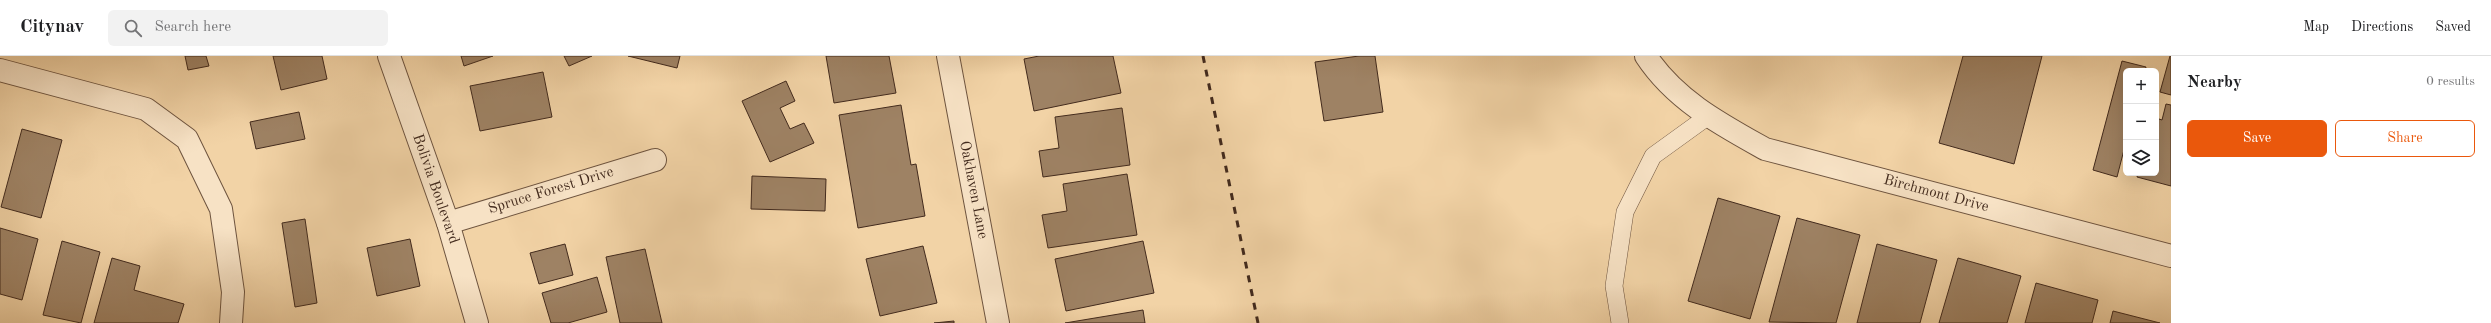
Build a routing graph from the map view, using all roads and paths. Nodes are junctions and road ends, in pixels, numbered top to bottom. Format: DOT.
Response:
graph roads {
  1 [pos="389,56"];
  2 [pos="948,56"];
  3 [pos="1646,56"];
  4 [pos="0,70"];
  5 [pos="1707,117"];
  6 [pos="655,160"];
  7 [pos="448,222"];
  8 [pos="2171,256"];
  9 [pos="231,323"];
  10 [pos="477,323"];
  11 [pos="998,323"];
  12 [pos="1620,323"];
  1 -- 7 [label="street, Bolivia Boulevard"];
  2 -- 11 [label="street, Oakhaven Lane"];
  3 -- 5 [label="street, Birchmont Drive"];
  4 -- 9 [label="street"];
  5 -- 8 [label="street, Birchmont Drive"];
  5 -- 12 [label="lane"];
  6 -- 7 [label="street, Spruce Forest Drive"];
  7 -- 10 [label="street, Bolivia Boulevard"];
}
